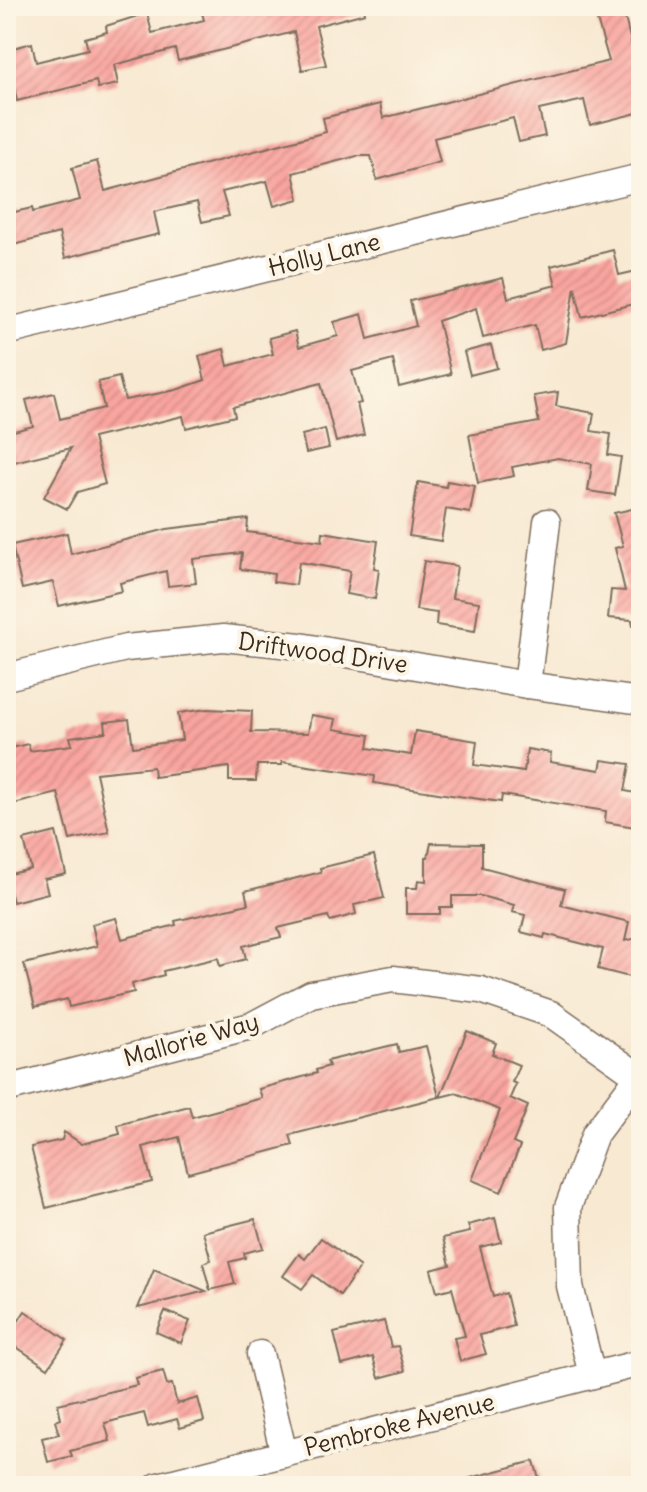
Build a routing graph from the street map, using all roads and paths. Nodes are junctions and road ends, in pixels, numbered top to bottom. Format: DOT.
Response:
graph roads {
  1 [pos="641,177"];
  2 [pos="6,332"];
  3 [pos="547,522"];
  4 [pos="6,677"];
  5 [pos="527,685"];
  6 [pos="641,701"];
  7 [pos="639,1074"];
  8 [pos="6,1089"];
  9 [pos="260,1354"];
  10 [pos="641,1363"];
  11 [pos="592,1375"];
  12 [pos="284,1454"];
  13 [pos="158,1486"];
  1 -- 2 [label="street, Holly Lane"];
  3 -- 5 [label="street"];
  4 -- 5 [label="street, Driftwood Drive"];
  5 -- 6 [label="street, Driftwood Drive"];
  7 -- 8 [label="street, Mallorie Way"];
  7 -- 11 [label="street"];
  9 -- 12 [label="street"];
  10 -- 11 [label="street, Pembroke Avenue"];
  11 -- 12 [label="street, Pembroke Avenue"];
  12 -- 13 [label="street, Pembroke Avenue"];
}
